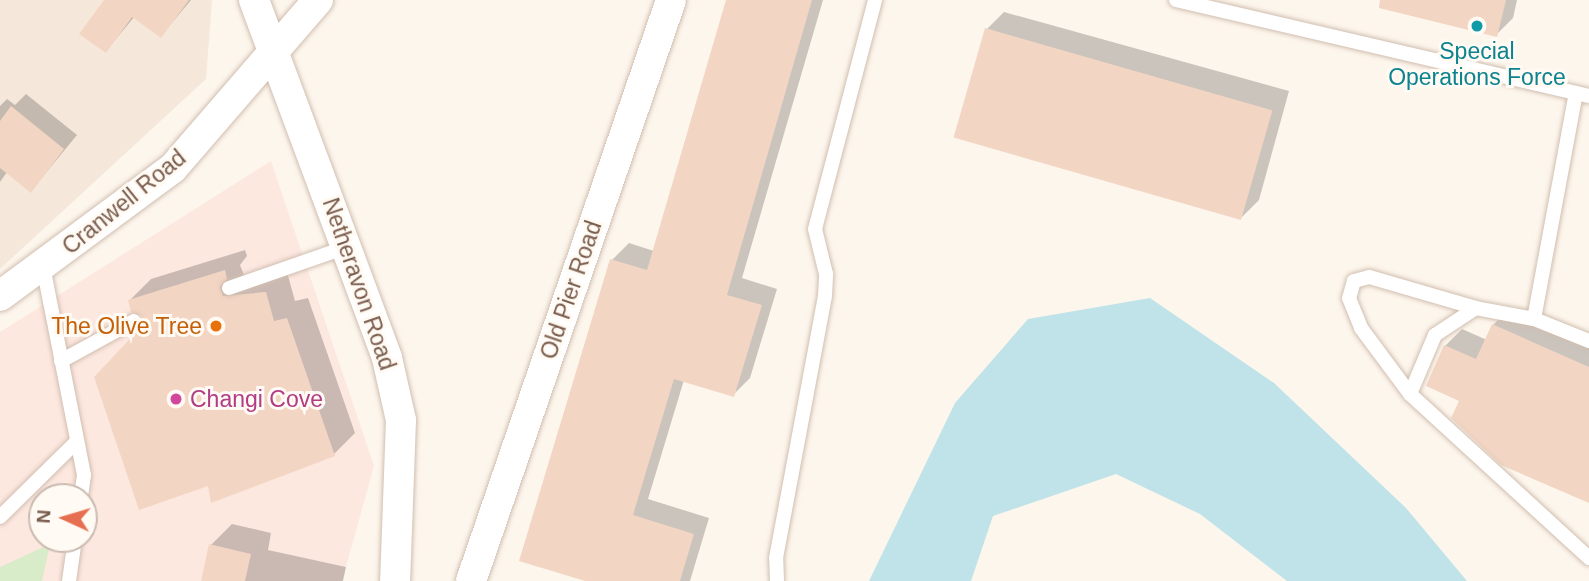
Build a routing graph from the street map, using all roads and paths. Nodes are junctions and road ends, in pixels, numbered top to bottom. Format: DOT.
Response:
graph roads {
  1 [pos="254,0"];
  2 [pos="318,0"];
  3 [pos="671,0"];
  4 [pos="875,0"];
  5 [pos="1176,0"];
  6 [pos="272,48"];
  7 [pos="1582,95"];
  8 [pos="347,247"];
  9 [pos="43,266"];
  10 [pos="229,288"];
  11 [pos="0,296"];
  12 [pos="1476,308"];
  13 [pos="1534,319"];
  14 [pos="134,321"];
  15 [pos="1589,341"];
  16 [pos="61,360"];
  17 [pos="1410,394"];
  18 [pos="77,441"];
  19 [pos="83,483"];
  20 [pos="0,517"];
  21 [pos="73,553"];
  22 [pos="1589,558"];
  23 [pos="69,581"];
  24 [pos="395,581"];
  25 [pos="471,581"];
  26 [pos="778,581"];
  1 -- 6 [label="street, Netheravon Road"];
  2 -- 6 [label="street, Cranwell Road"];
  3 -- 25 [label="street, Old Pier Road"];
  4 -- 26 [label="lane"];
  5 -- 7 [label="lane"];
  6 -- 8 [label="street, Netheravon Road"];
  6 -- 9 [label="street, Cranwell Road"];
  7 -- 13 [label="lane"];
  8 -- 10 [label="lane"];
  8 -- 24 [label="street, Netheravon Road"];
  9 -- 11 [label="street, Cranwell Road"];
  9 -- 16 [label="lane"];
  12 -- 13 [label="lane"];
  12 -- 17 [label="lane"];
  12 -- 17 [label="lane"];
  13 -- 15 [label="lane"];
  14 -- 16 [label="lane"];
  16 -- 18 [label="lane"];
  17 -- 22 [label="lane"];
  18 -- 19 [label="lane"];
  18 -- 20 [label="lane"];
  21 -- 23 [label="lane"];
}
